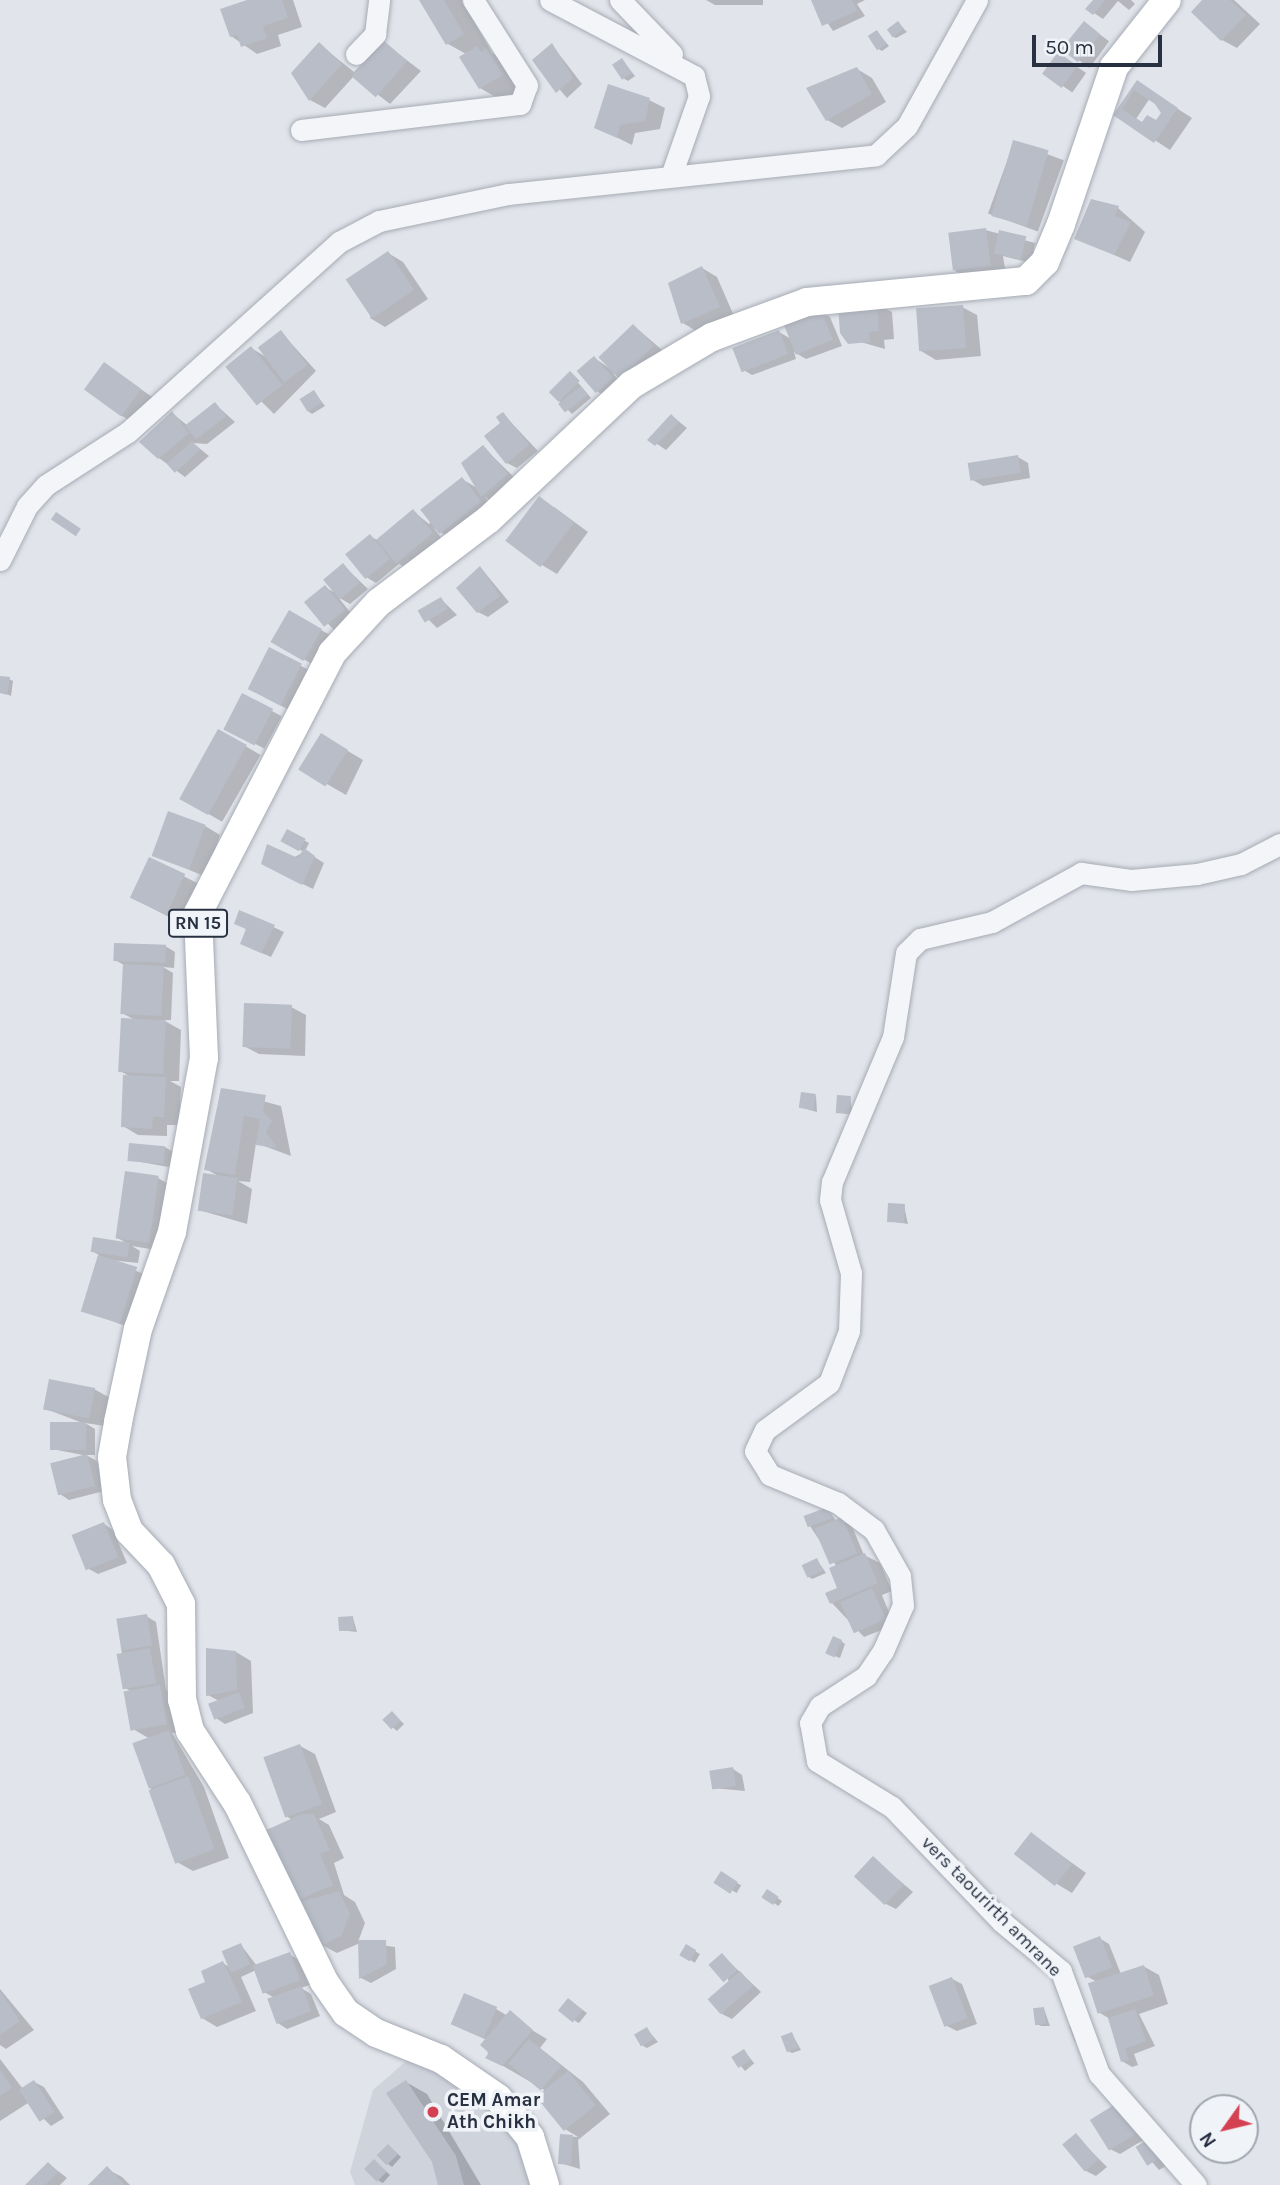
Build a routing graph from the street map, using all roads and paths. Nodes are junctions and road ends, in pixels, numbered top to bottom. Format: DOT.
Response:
graph roads {
  1 [pos="379,0"];
  2 [pos="473,0"];
  3 [pos="550,0"];
  4 [pos="620,0"];
  5 [pos="978,0"];
  6 [pos="1167,0"];
  7 [pos="356,54"];
  8 [pos="689,69"];
  9 [pos="301,130"];
  10 [pos="672,173"];
  11 [pos="0,559"];
  12 [pos="1280,844"];
  13 [pos="545,2185"];
  14 [pos="1196,2185"];
  1 -- 7 [label="street"];
  2 -- 9 [label="street"];
  3 -- 8 [label="street"];
  4 -- 8 [label="street"];
  5 -- 10 [label="street"];
  6 -- 13 [label="main road, RN 15"];
  8 -- 10 [label="street"];
  10 -- 11 [label="street"];
  12 -- 14 [label="street, vers taourirth amrane"];
}
